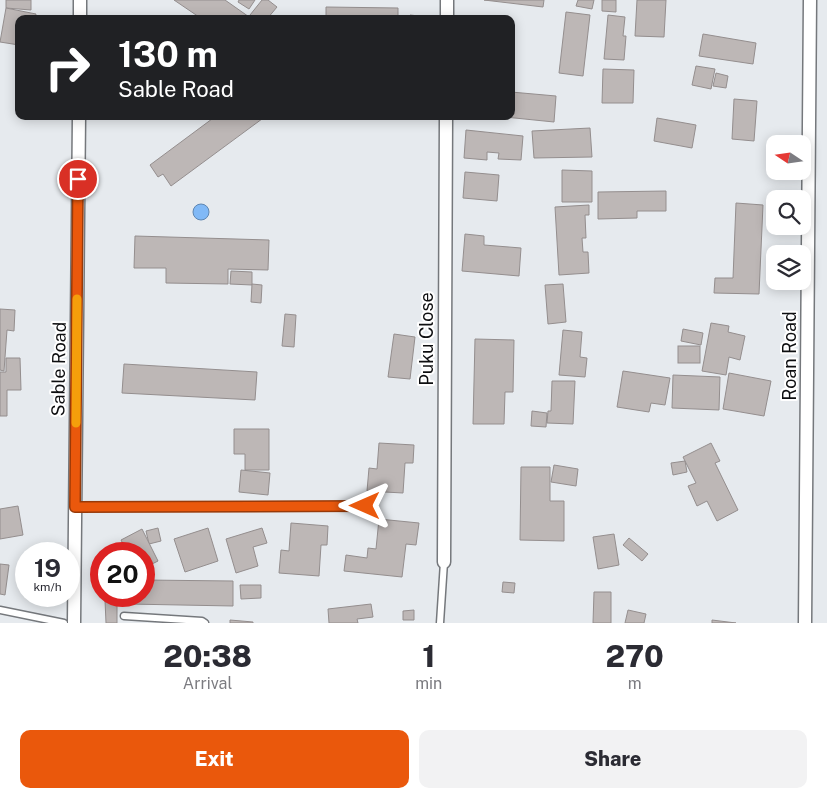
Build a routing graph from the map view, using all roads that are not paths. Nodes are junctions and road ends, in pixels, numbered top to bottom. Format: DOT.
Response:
graph roads {
  1 [pos="80,0"];
  2 [pos="447,0"];
  3 [pos="810,0"];
  4 [pos="80,15"];
  5 [pos="447,15"];
  6 [pos="79,120"];
  7 [pos="446,120"];
  8 [pos="365,506"];
  9 [pos="75,507"];
  10 [pos="444,562"];
  11 [pos="0,610"];
  12 [pos="124,616"];
  13 [pos="64,623"];
  14 [pos="74,623"];
  15 [pos="205,623"];
  16 [pos="440,623"];
  17 [pos="805,623"];
  1 -- 4 [label="street"];
  2 -- 5 [label="street"];
  3 -- 17 [label="street, Roan Road"];
  6 -- 9 [label="street, Sable Road"];
  7 -- 10 [label="street, Puku Close"];
  8 -- 9 [label="lane"];
  9 -- 14 [label="street, Sable Road"];
  10 -- 16 [label="lane"];
  11 -- 13 [label="lane"];
  12 -- 15 [label="lane"];
}
